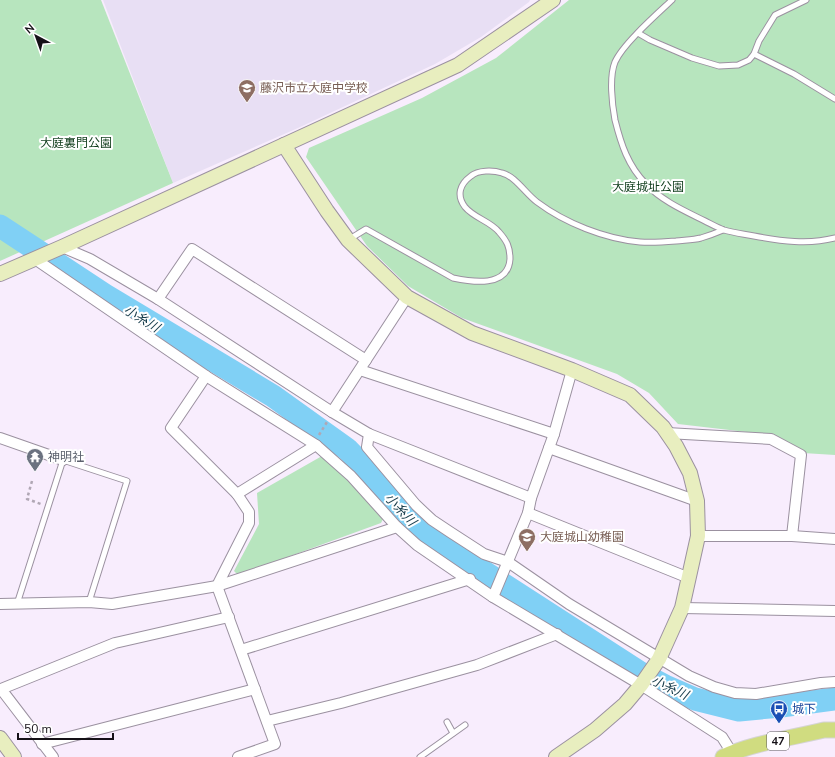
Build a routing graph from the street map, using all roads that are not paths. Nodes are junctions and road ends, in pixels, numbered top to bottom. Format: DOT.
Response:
graph roads {
  1 [pos="553,0"];
  2 [pos="672,0"];
  3 [pos="806,0"];
  4 [pos="638,33"];
  5 [pos="754,54"];
  6 [pos="835,99"];
  7 [pos="284,146"];
  8 [pos="723,230"];
  9 [pos="835,238"];
  10 [pos="348,240"];
  11 [pos="62,247"];
  12 [pos="35,259"];
  13 [pos="0,274"];
  14 [pos="406,297"];
  15 [pos="158,299"];
  16 [pos="366,360"];
  17 [pos="360,370"];
  18 [pos="572,370"];
  19 [pos="206,376"];
  20 [pos="332,412"];
  21 [pos="667,433"];
  22 [pos="369,434"];
  23 [pos="554,434"];
  24 [pos="0,438"];
  25 [pos="317,440"];
  26 [pos="549,448"];
  27 [pos="63,460"];
  28 [pos="237,494"];
  29 [pos="531,498"];
  30 [pos="697,501"];
  31 [pos="528,513"];
  32 [pos="397,527"];
  33 [pos="698,536"];
  34 [pos="792,536"];
  35 [pos="835,539"];
  36 [pos="508,562"];
  37 [pos="689,578"];
  38 [pos="470,580"];
  39 [pos="217,586"];
  40 [pos="495,593"];
  41 [pos="89,602"];
  42 [pos="0,604"];
  43 [pos="17,604"];
  44 [pos="682,608"];
  45 [pos="835,611"];
  46 [pos="229,617"];
  47 [pos="557,634"];
  48 [pos="241,650"];
  49 [pos="656,663"];
  50 [pos="835,682"];
  51 [pos="642,683"];
  52 [pos="255,689"];
  53 [pos="267,720"];
  54 [pos="447,722"];
  55 [pos="465,725"];
  56 [pos="835,730"];
  57 [pos="454,733"];
  58 [pos="0,738"];
  59 [pos="42,744"];
  60 [pos="727,755"];
  61 [pos="14,757"];
  62 [pos="53,757"];
  63 [pos="238,757"];
  64 [pos="420,757"];
  65 [pos="556,757"];
  1 -- 7 [label="street"];
  2 -- 4 [label="lane"];
  3 -- 5 [label="lane"];
  4 -- 5 [label="lane"];
  4 -- 8 [label="lane"];
  5 -- 6 [label="lane"];
  7 -- 10 [label="street"];
  7 -- 11 [label="street"];
  8 -- 9 [label="lane"];
  8 -- 10 [label="lane"];
  10 -- 14 [label="street"];
  11 -- 12 [label="street"];
  11 -- 15 [label="street"];
  12 -- 13 [label="street"];
  12 -- 19 [label="street"];
  14 -- 16 [label="street"];
  14 -- 18 [label="street"];
  15 -- 16 [label="street"];
  15 -- 20 [label="street"];
  16 -- 17 [label="street"];
  17 -- 20 [label="street"];
  17 -- 23 [label="street"];
  18 -- 21 [label="street"];
  18 -- 23 [label="street"];
  19 -- 25 [label="street"];
  19 -- 28 [label="street"];
  20 -- 22 [label="street"];
  21 -- 30 [label="street"];
  21 -- 34 [label="street"];
  22 -- 29 [label="street"];
  22 -- 36 [label="street"];
  23 -- 26 [label="street"];
  24 -- 27 [label="street"];
  25 -- 28 [label="street"];
  25 -- 32 [label="street"];
  26 -- 29 [label="street"];
  26 -- 30 [label="street"];
  27 -- 41 [label="lane"];
  27 -- 43 [label="lane"];
  28 -- 39 [label="street"];
  29 -- 31 [label="street"];
  30 -- 33 [label="street"];
  31 -- 36 [label="street"];
  31 -- 37 [label="street"];
  32 -- 38 [label="street"];
  32 -- 39 [label="street"];
  33 -- 34 [label="street"];
  33 -- 37 [label="street"];
  34 -- 35 [label="street"];
  36 -- 40 [label="street"];
  36 -- 49 [label="street"];
  37 -- 44 [label="street"];
  38 -- 40 [label="street"];
  38 -- 48 [label="street"];
  39 -- 41 [label="street"];
  39 -- 46 [label="street"];
  40 -- 47 [label="street"];
  41 -- 43 [label="street"];
  42 -- 43 [label="street"];
  44 -- 45 [label="street"];
  44 -- 49 [label="street"];
  46 -- 48 [label="street"];
  46 -- 59 [label="street"];
  47 -- 51 [label="street"];
  47 -- 53 [label="street"];
  48 -- 52 [label="street"];
  49 -- 50 [label="street"];
  49 -- 51 [label="street"];
  51 -- 60 [label="street"];
  51 -- 65 [label="street"];
  52 -- 53 [label="street"];
  52 -- 59 [label="street"];
  53 -- 63 [label="street"];
  54 -- 57 [label="lane"];
  55 -- 57 [label="lane"];
  56 -- 60 [label="main road, 47"];
  57 -- 64 [label="lane"];
  58 -- 61 [label="street"];
  59 -- 62 [label="street"];
}
